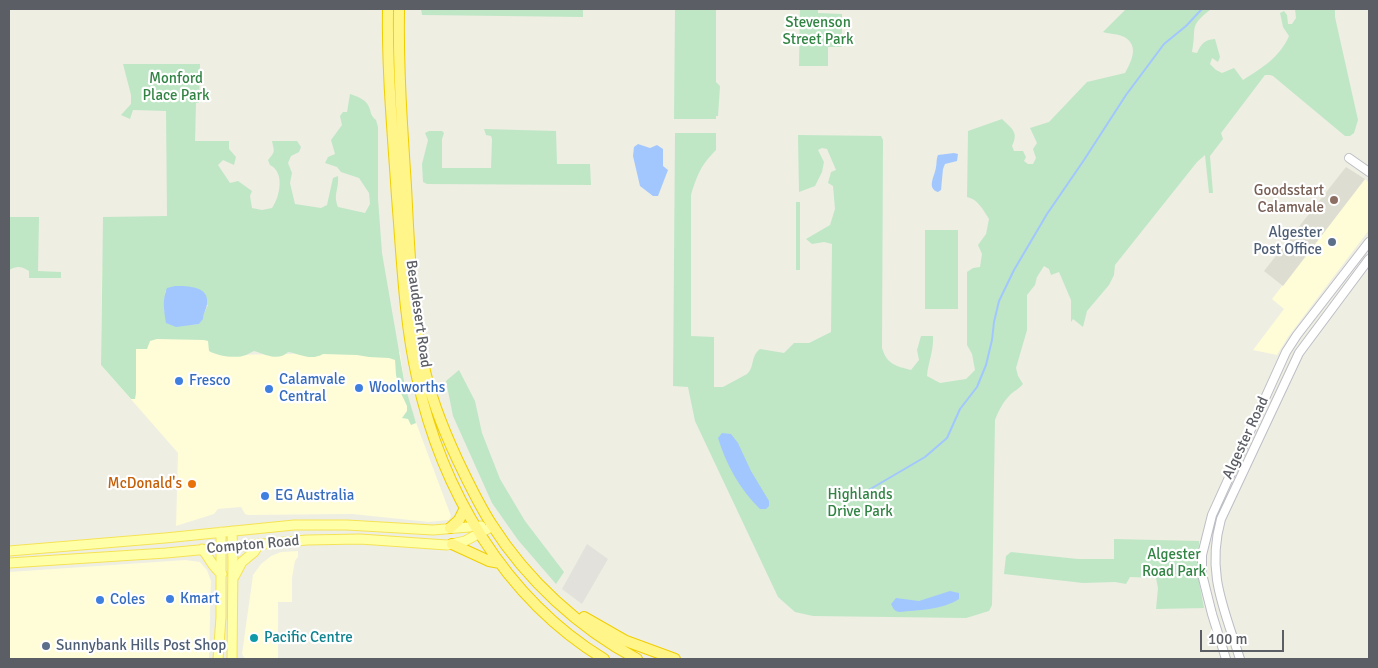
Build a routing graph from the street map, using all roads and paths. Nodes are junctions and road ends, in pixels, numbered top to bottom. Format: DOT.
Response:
graph roads {
  1 [pos="388,9"];
  2 [pos="399,9"];
  3 [pos="1349,158"];
  4 [pos="1369,172"];
  5 [pos="1369,242"];
  6 [pos="1369,259"];
  7 [pos="465,508"];
  8 [pos="492,525"];
  9 [pos="450,528"];
  10 [pos="478,530"];
  11 [pos="232,531"];
  12 [pos="221,532"];
  13 [pos="259,544"];
  14 [pos="452,544"];
  15 [pos="232,546"];
  16 [pos="222,547"];
  17 [pos="202,549"];
  18 [pos="9,551"];
  19 [pos="9,563"];
  20 [pos="500,563"];
  21 [pos="222,574"];
  22 [pos="233,579"];
  23 [pos="561,606"];
  24 [pos="218,659"];
  25 [pos="232,659"];
  26 [pos="604,659"];
  27 [pos="636,659"];
  28 [pos="675,659"];
  29 [pos="1226,659"];
  30 [pos="1240,659"];
  1 -- 7 [label="highway, Beaudesert Road"];
  2 -- 8 [label="highway, Beaudesert Road"];
  3 -- 4 [label="main road"];
  5 -- 29 [label="main road, Algester Road"];
  6 -- 30 [label="main road, Algester Road"];
  7 -- 9 [label="highway"];
  7 -- 10 [label="highway, Beaudesert Road"];
  8 -- 10 [label="main road, Compton Road"];
  8 -- 23 [label="highway, Beaudesert Road"];
  9 -- 10 [label="main road, Compton Road"];
  9 -- 11 [label="main road, Compton Road"];
  10 -- 14 [label="main road, Compton Road"];
  10 -- 20 [label="highway, Beaudesert Road"];
  11 -- 12 [label="main road, Compton Road"];
  11 -- 15 [label="main road"];
  12 -- 16 [label="main road"];
  12 -- 18 [label="main road, Compton Road"];
  13 -- 14 [label="main road, Compton Road"];
  13 -- 15 [label="main road, Compton Road"];
  13 -- 22 [label="main road"];
  14 -- 20 [label="highway"];
  15 -- 16 [label="main road, Compton Road"];
  15 -- 22 [label="main road"];
  16 -- 17 [label="main road, Compton Road"];
  16 -- 21 [label="main road"];
  17 -- 19 [label="main road, Compton Road"];
  17 -- 21 [label="main road"];
  20 -- 26 [label="highway, Beaudesert Road"];
  21 -- 24 [label="main road"];
  22 -- 25 [label="main road"];
  23 -- 27 [label="highway, Beaudesert Road"];
  23 -- 28 [label="highway"];
}
